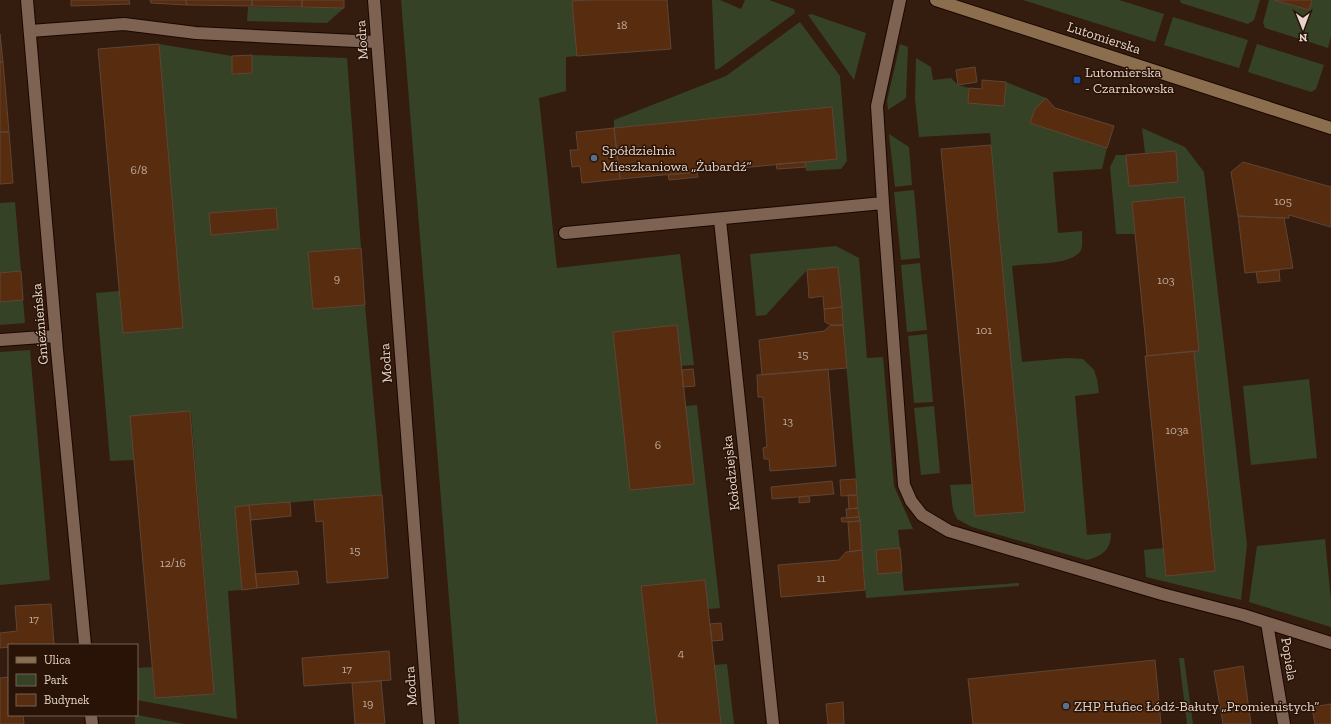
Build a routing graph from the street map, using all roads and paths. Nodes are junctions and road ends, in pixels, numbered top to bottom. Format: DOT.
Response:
graph roads {
  1 [pos="28,0"];
  2 [pos="374,0"];
  3 [pos="900,0"];
  4 [pos="936,0"];
  5 [pos="951,2"];
  6 [pos="30,31"];
  7 [pos="377,42"];
  8 [pos="1330,125"];
  9 [pos="883,203"];
  10 [pos="720,220"];
  11 [pos="565,234"];
  12 [pos="56,336"];
  13 [pos="0,340"];
  14 [pos="1267,622"];
  15 [pos="1331,643"];
  16 [pos="85,644"];
  17 [pos="429,724"];
  18 [pos="773,724"];
  19 [pos="1284,724"];
  1 -- 6 [label="street, Gnieźnieńska"];
  2 -- 7 [label="street, Modra"];
  3 -- 9 [label="street"];
  4 -- 5 [label="main road, Lutomierska"];
  5 -- 8 [label="main road, Lutomierska"];
  6 -- 7 [label="street"];
  6 -- 12 [label="street, Gnieźnieńska"];
  7 -- 17 [label="street, Modra"];
  9 -- 10 [label="street"];
  9 -- 14 [label="street"];
  10 -- 11 [label="street"];
  10 -- 18 [label="street, Kołodziejska"];
  12 -- 13 [label="street"];
  12 -- 16 [label="street, Gnieźnieńska"];
  14 -- 15 [label="street"];
  14 -- 19 [label="street, Popiela"];
}
